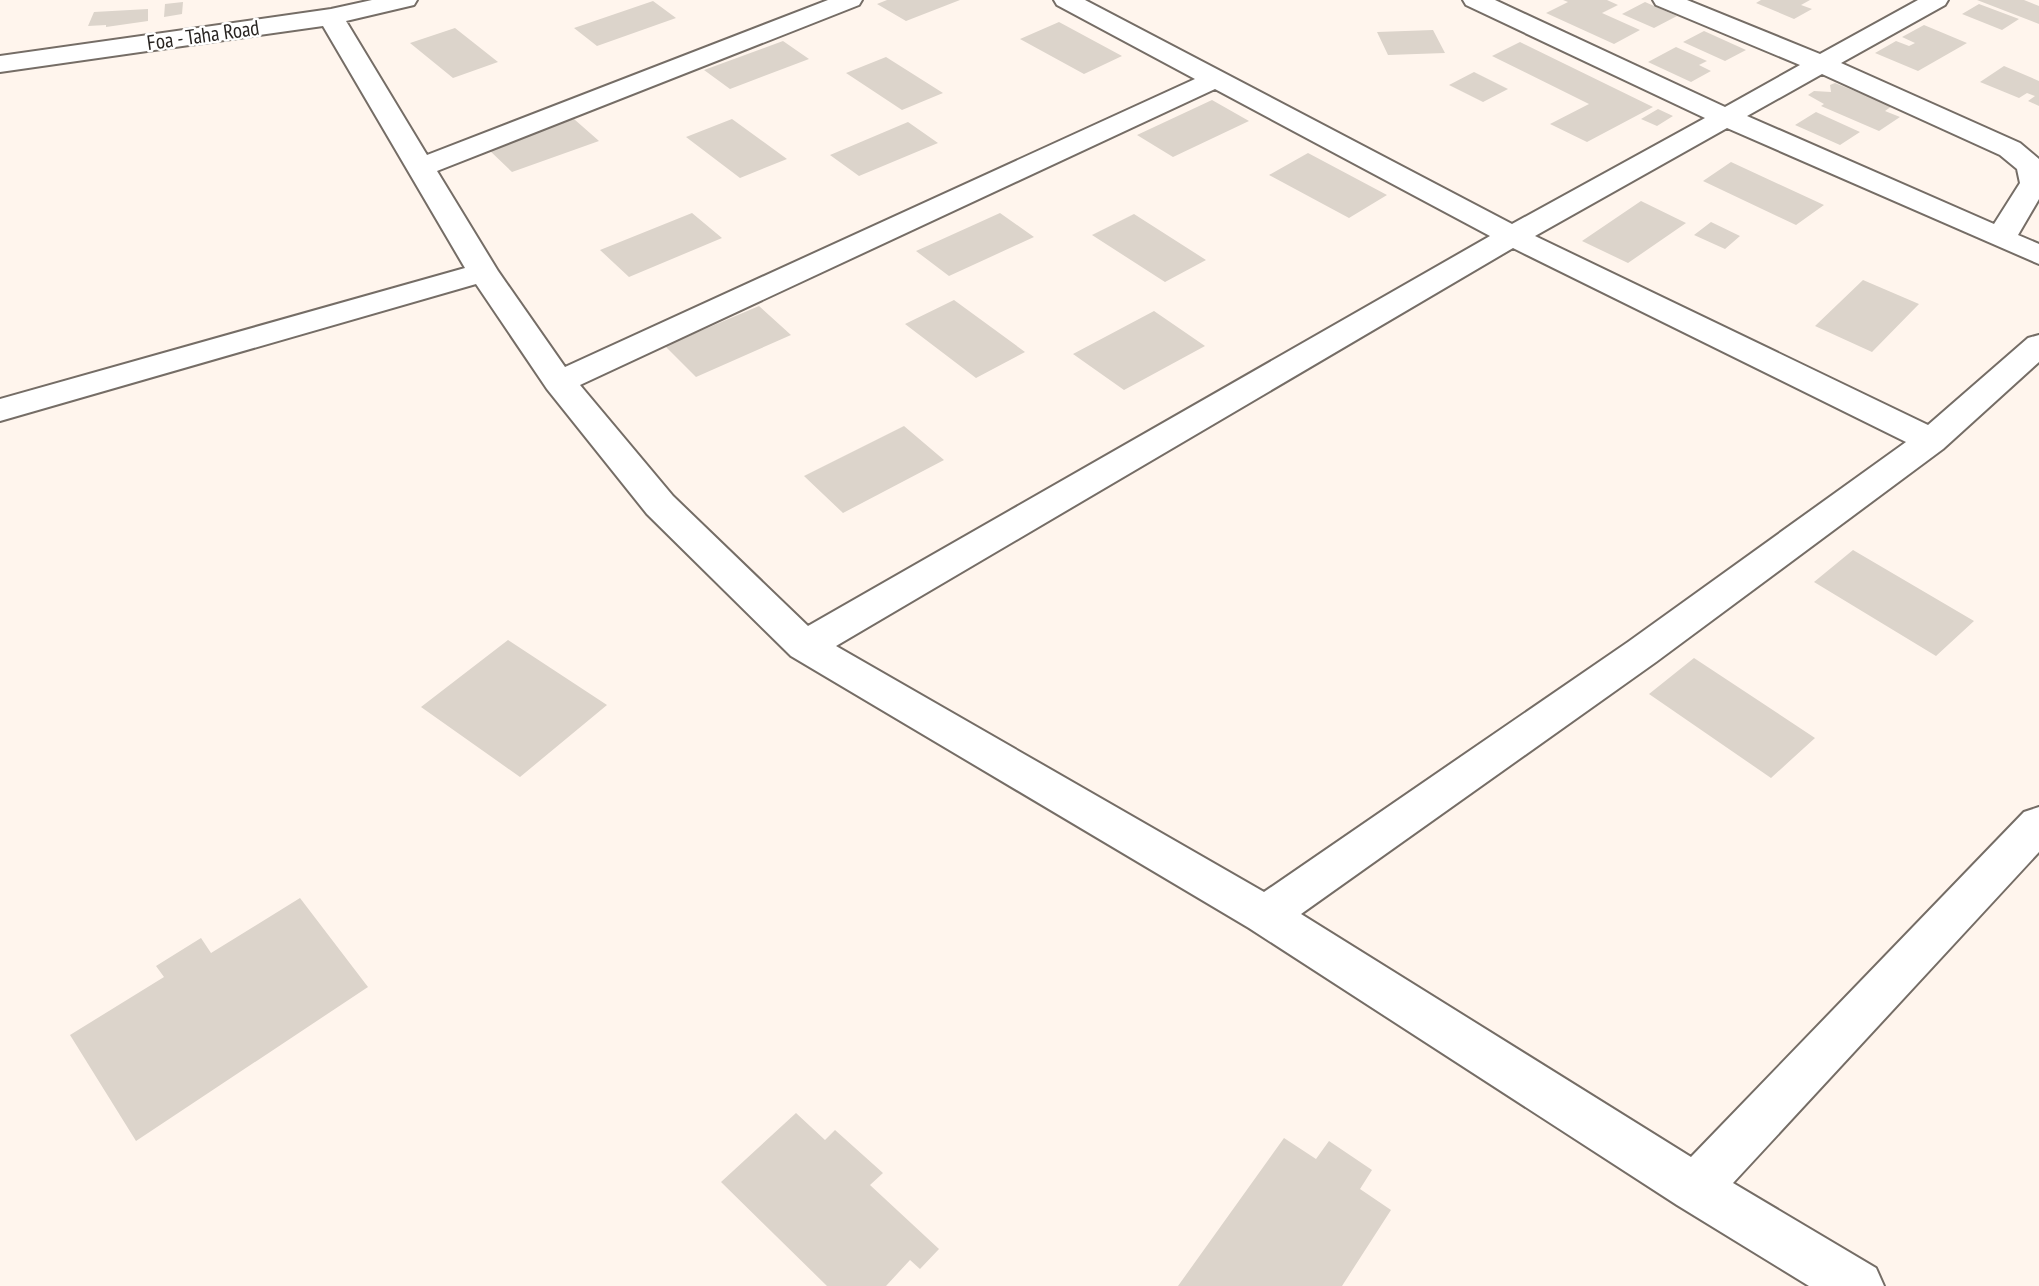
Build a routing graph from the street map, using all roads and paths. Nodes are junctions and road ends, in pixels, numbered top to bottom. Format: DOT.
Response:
graph roads {
  1 [pos="405,0"];
  2 [pos="850,0"];
  3 [pos="1066,0"];
  4 [pos="1475,0"];
  5 [pos="1665,0"];
  6 [pos="1936,0"];
  7 [pos="331,17"];
  8 [pos="0,64"];
  9 [pos="1821,64"];
  10 [pos="1213,80"];
  11 [pos="1723,116"];
  12 [pos="419,168"];
  13 [pos="1513,236"];
  14 [pos="2001,238"];
  15 [pos="2039,255"];
  16 [pos="483,272"];
  17 [pos="2039,345"];
  18 [pos="559,382"];
  19 [pos="0,410"];
  20 [pos="1931,442"];
  21 [pos="805,646"];
  22 [pos="2039,824"];
  23 [pos="1265,915"];
  24 [pos="1695,1188"];
  25 [pos="1858,1286"];
  1 -- 7 [label="street, Foa - Taha Road"];
  2 -- 12 [label="street"];
  3 -- 10 [label="street"];
  4 -- 11 [label="street"];
  5 -- 9 [label="street"];
  6 -- 9 [label="street"];
  7 -- 8 [label="street, Foa - Taha Road"];
  7 -- 12 [label="street"];
  9 -- 11 [label="street"];
  9 -- 14 [label="street"];
  10 -- 13 [label="street"];
  10 -- 18 [label="street"];
  11 -- 13 [label="street"];
  11 -- 14 [label="street"];
  12 -- 16 [label="street"];
  13 -- 20 [label="street"];
  13 -- 21 [label="street"];
  14 -- 15 [label="street"];
  16 -- 18 [label="street"];
  16 -- 19 [label="street"];
  17 -- 20 [label="street"];
  18 -- 21 [label="street"];
  20 -- 23 [label="street"];
  21 -- 23 [label="street"];
  22 -- 24 [label="street"];
  23 -- 24 [label="street"];
  24 -- 25 [label="street"];
}
